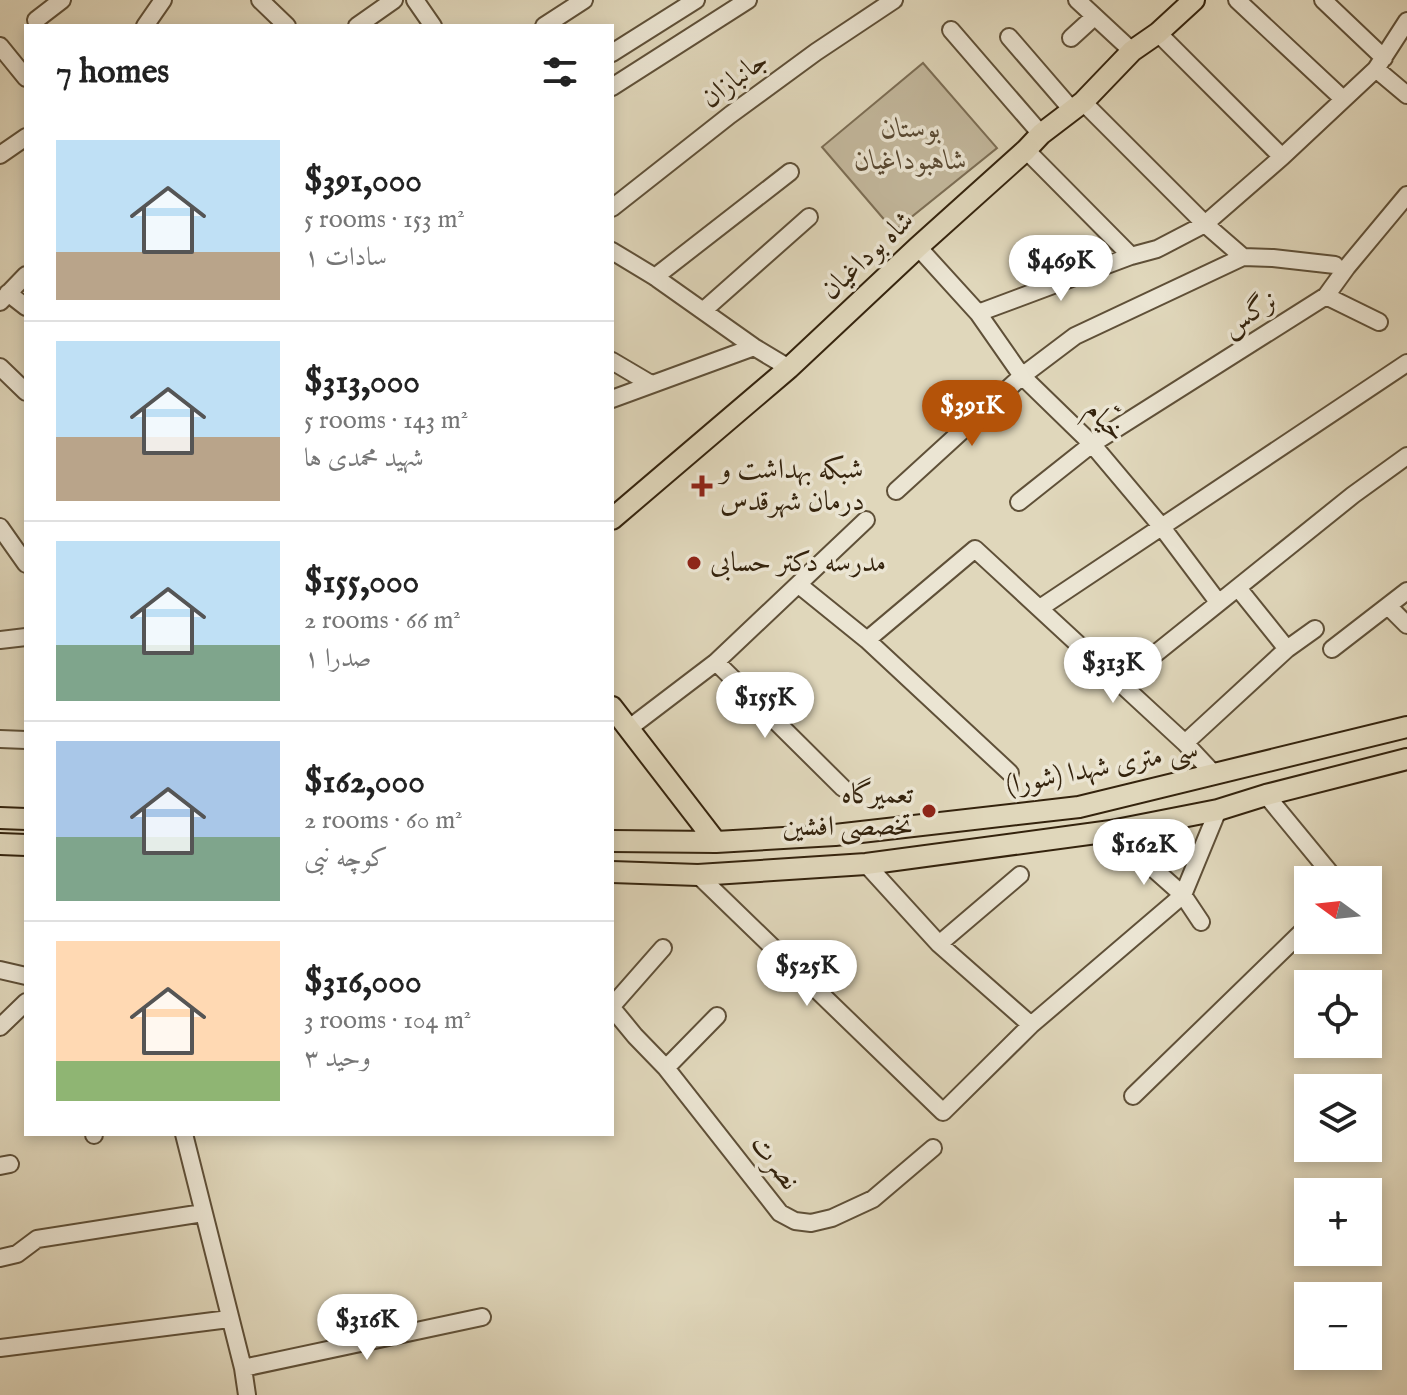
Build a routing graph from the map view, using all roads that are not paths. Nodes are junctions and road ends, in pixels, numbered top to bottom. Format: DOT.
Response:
graph roads {
  1 [pos="62,0"];
  2 [pos="163,0"];
  3 [pos="260,0"];
  4 [pos="394,0"];
  5 [pos="415,0"];
  6 [pos="584,0"];
  7 [pos="696,0"];
  8 [pos="748,0"];
  9 [pos="894,0"];
  10 [pos="1077,0"];
  11 [pos="1194,0"];
  12 [pos="1237,0"];
  13 [pos="1323,0"];
  14 [pos="1094,17"];
  15 [pos="36,20"];
  16 [pos="1407,21"];
  17 [pos="146,24"];
  18 [pos="285,24"];
  19 [pos="360,24"];
  20 [pos="432,24"];
  21 [pos="547,24"];
  22 [pos="951,30"];
  23 [pos="1158,33"];
  24 [pos="1009,37"];
  25 [pos="1071,38"];
  26 [pos="0,46"];
  27 [pos="1132,51"];
  28 [pos="614,52"];
  29 [pos="1380,63"];
  30 [pos="24,76"];
  31 [pos="614,86"];
  32 [pos="1407,95"];
  33 [pos="1343,99"];
  34 [pos="1078,106"];
  35 [pos="1041,134"];
  36 [pos="24,138"];
  37 [pos="1026,150"];
  38 [pos="1,151"];
  39 [pos="1282,157"];
  40 [pos="790,172"];
  41 [pos="1407,195"];
  42 [pos="614,206"];
  43 [pos="809,217"];
  44 [pos="1205,224"];
  45 [pos="918,247"];
  46 [pos="614,252"];
  47 [pos="1131,256"];
  48 [pos="1243,257"];
  49 [pos="1335,265"];
  50 [pos="24,277"];
  51 [pos="655,277"];
  52 [pos="1326,296"];
  53 [pos="4,298"];
  54 [pos="24,306"];
  55 [pos="704,310"];
  56 [pos="978,313"];
  57 [pos="1379,322"];
  58 [pos="754,347"];
  59 [pos="614,362"];
  60 [pos="1407,363"];
  61 [pos="0,367"];
  62 [pos="789,368"];
  63 [pos="1022,376"];
  64 [pos="651,384"];
  65 [pos="24,390"];
  66 [pos="614,398"];
  67 [pos="1092,444"];
  68 [pos="1407,456"];
  69 [pos="896,491"];
  70 [pos="1019,502"];
  71 [pos="614,517"];
  72 [pos="866,520"];
  73 [pos="1161,526"];
  74 [pos="0,527"];
  75 [pos="24,561"];
  76 [pos="799,585"];
  77 [pos="1238,588"];
  78 [pos="1407,591"];
  79 [pos="1218,602"];
  80 [pos="1388,606"];
  81 [pos="1040,608"];
  82 [pos="1407,625"];
  83 [pos="1315,629"];
  84 [pos="24,637"];
  85 [pos="0,640"];
  86 [pos="867,640"];
  87 [pos="1287,649"];
  88 [pos="1332,649"];
  89 [pos="716,662"];
  90 [pos="1119,683"];
  91 [pos="614,710"];
  92 [pos="1407,727"];
  93 [pos="628,729"];
  94 [pos="0,739"];
  95 [pos="24,740"];
  96 [pos="1185,743"];
  97 [pos="1407,759"];
  98 [pos="1010,773"];
  99 [pos="1214,774"];
  100 [pos="843,788"];
  101 [pos="1266,795"];
  102 [pos="1218,810"];
  103 [pos="0,818"];
  104 [pos="24,819"];
  105 [pos="941,824"];
  106 [pos="1111,831"];
  107 [pos="614,841"];
  108 [pos="716,842"];
  109 [pos="0,844"];
  110 [pos="24,845"];
  111 [pos="946,852"];
  112 [pos="866,864"];
  113 [pos="1324,866"];
  114 [pos="614,872"];
  115 [pos="698,875"];
  116 [pos="1020,875"];
  117 [pos="1183,895"];
  118 [pos="1201,922"];
  119 [pos="1294,940"];
  120 [pos="939,944"];
  121 [pos="663,948"];
  122 [pos="0,970"];
  123 [pos="24,976"];
  124 [pos="24,1004"];
  125 [pos="614,1005"];
  126 [pos="614,1010"];
  127 [pos="717,1016"];
  128 [pos="1031,1025"];
  129 [pos="0,1027"];
  130 [pos="666,1068"];
  131 [pos="1133,1096"];
  132 [pos="184,1136"];
  133 [pos="933,1148"];
  134 [pos="203,1213"];
  135 [pos="0,1258"];
  136 [pos="482,1317"];
  137 [pos="229,1319"];
  138 [pos="0,1348"];
  139 [pos="243,1368"];
  140 [pos="247,1395"];
  1 -- 15 [label="street"];
  2 -- 17 [label="street"];
  3 -- 18 [label="street"];
  4 -- 19 [label="street"];
  5 -- 20 [label="street"];
  6 -- 21 [label="street"];
  7 -- 28 [label="street"];
  8 -- 31 [label="street"];
  9 -- 42 [label="street, جانبازان"];
  10 -- 14 [label="street"];
  11 -- 23 [label="main road, شاه بوداغیان"];
  12 -- 33 [label="street"];
  13 -- 29 [label="street"];
  14 -- 25 [label="street"];
  14 -- 27 [label="street"];
  16 -- 29 [label="street"];
  22 -- 35 [label="street"];
  23 -- 27 [label="main road, شاه بوداغیان"];
  23 -- 39 [label="street"];
  24 -- 34 [label="street"];
  26 -- 30 [label="street"];
  27 -- 34 [label="main road, شاه بوداغیان"];
  29 -- 32 [label="street"];
  29 -- 33 [label="street"];
  33 -- 39 [label="street"];
  34 -- 35 [label="main road, شاه بوداغیان"];
  34 -- 44 [label="street"];
  35 -- 37 [label="main road, شاه بوداغیان"];
  36 -- 38 [label="street"];
  37 -- 45 [label="main road, شاه بوداغیان"];
  37 -- 47 [label="street"];
  39 -- 44 [label="street"];
  40 -- 51 [label="street"];
  41 -- 52 [label="street, نرگس"];
  43 -- 55 [label="street"];
  44 -- 47 [label="street"];
  44 -- 48 [label="street"];
  45 -- 56 [label="street, خیّام"];
  45 -- 62 [label="main road, شاه بوداغیان"];
  46 -- 51 [label="street"];
  47 -- 56 [label="street"];
  48 -- 49 [label="street"];
  48 -- 63 [label="street"];
  50 -- 53 [label="street"];
  51 -- 55 [label="street"];
  52 -- 57 [label="street"];
  52 -- 67 [label="street, نرگس"];
  53 -- 54 [label="street"];
  55 -- 58 [label="street"];
  56 -- 63 [label="street, خیّام"];
  58 -- 62 [label="street"];
  58 -- 64 [label="street"];
  59 -- 64 [label="street"];
  60 -- 73 [label="street"];
  61 -- 65 [label="street"];
  62 -- 71 [label="main road, شاه بوداغیان"];
  63 -- 67 [label="street, خیّام"];
  63 -- 69 [label="street"];
  64 -- 66 [label="street"];
  67 -- 70 [label="street, نرگس"];
  67 -- 73 [label="street, خیّام"];
  68 -- 77 [label="street"];
  72 -- 76 [label="street"];
  73 -- 79 [label="street, خیّام"];
  73 -- 81 [label="street"];
  74 -- 75 [label="street"];
  76 -- 86 [label="street"];
  76 -- 89 [label="street"];
  77 -- 79 [label="street"];
  77 -- 87 [label="street"];
  78 -- 80 [label="street"];
  79 -- 90 [label="street"];
  80 -- 82 [label="street"];
  80 -- 88 [label="street"];
  81 -- 86 [label="street"];
  81 -- 90 [label="street"];
  83 -- 87 [label="street"];
  84 -- 85 [label="street"];
  86 -- 98 [label="street"];
  87 -- 96 [label="street"];
  89 -- 93 [label="street"];
  89 -- 100 [label="street"];
  90 -- 96 [label="street"];
  91 -- 93 [label="main road"];
  92 -- 99 [label="main road, سی متری شهدا (شورا)"];
  93 -- 108 [label="main road"];
  94 -- 95 [label="street"];
  96 -- 99 [label="street"];
  97 -- 101 [label="main road, سی متری شهدا (شورا)"];
  99 -- 105 [label="main road, سی متری شهدا (شورا)"];
  101 -- 102 [label="main road, سی متری شهدا (شورا)"];
  101 -- 113 [label="street"];
  102 -- 106 [label="main road, سی متری شهدا (شورا)"];
  102 -- 117 [label="street"];
  103 -- 104 [label="main road"];
  105 -- 108 [label="main road, سی متری شهدا (شورا)"];
  105 -- 111 [label="main road"];
  106 -- 111 [label="main road, سی متری شهدا (شورا)"];
  106 -- 117 [label="street"];
  107 -- 108 [label="main road, سی متری شهدا (شورا)"];
  109 -- 110 [label="main road"];
  111 -- 112 [label="main road, سی متری شهدا (شورا)"];
  112 -- 115 [label="main road, سی متری شهدا (شورا)"];
  112 -- 120 [label="street"];
  114 -- 115 [label="main road, سی متری شهدا (شورا)"];
  115 -- 128 [label="street"];
  116 -- 120 [label="street"];
  117 -- 118 [label="street"];
  117 -- 128 [label="street"];
  119 -- 131 [label="street"];
  120 -- 128 [label="street"];
  121 -- 125 [label="street"];
  122 -- 123 [label="street"];
  124 -- 129 [label="street"];
  126 -- 130 [label="street, نصرت"];
  127 -- 130 [label="street"];
  130 -- 133 [label="street, نصرت"];
  132 -- 134 [label="street"];
  134 -- 135 [label="street"];
  134 -- 137 [label="street"];
  136 -- 139 [label="street"];
  137 -- 138 [label="street"];
  137 -- 139 [label="street"];
  139 -- 140 [label="street"];
}
